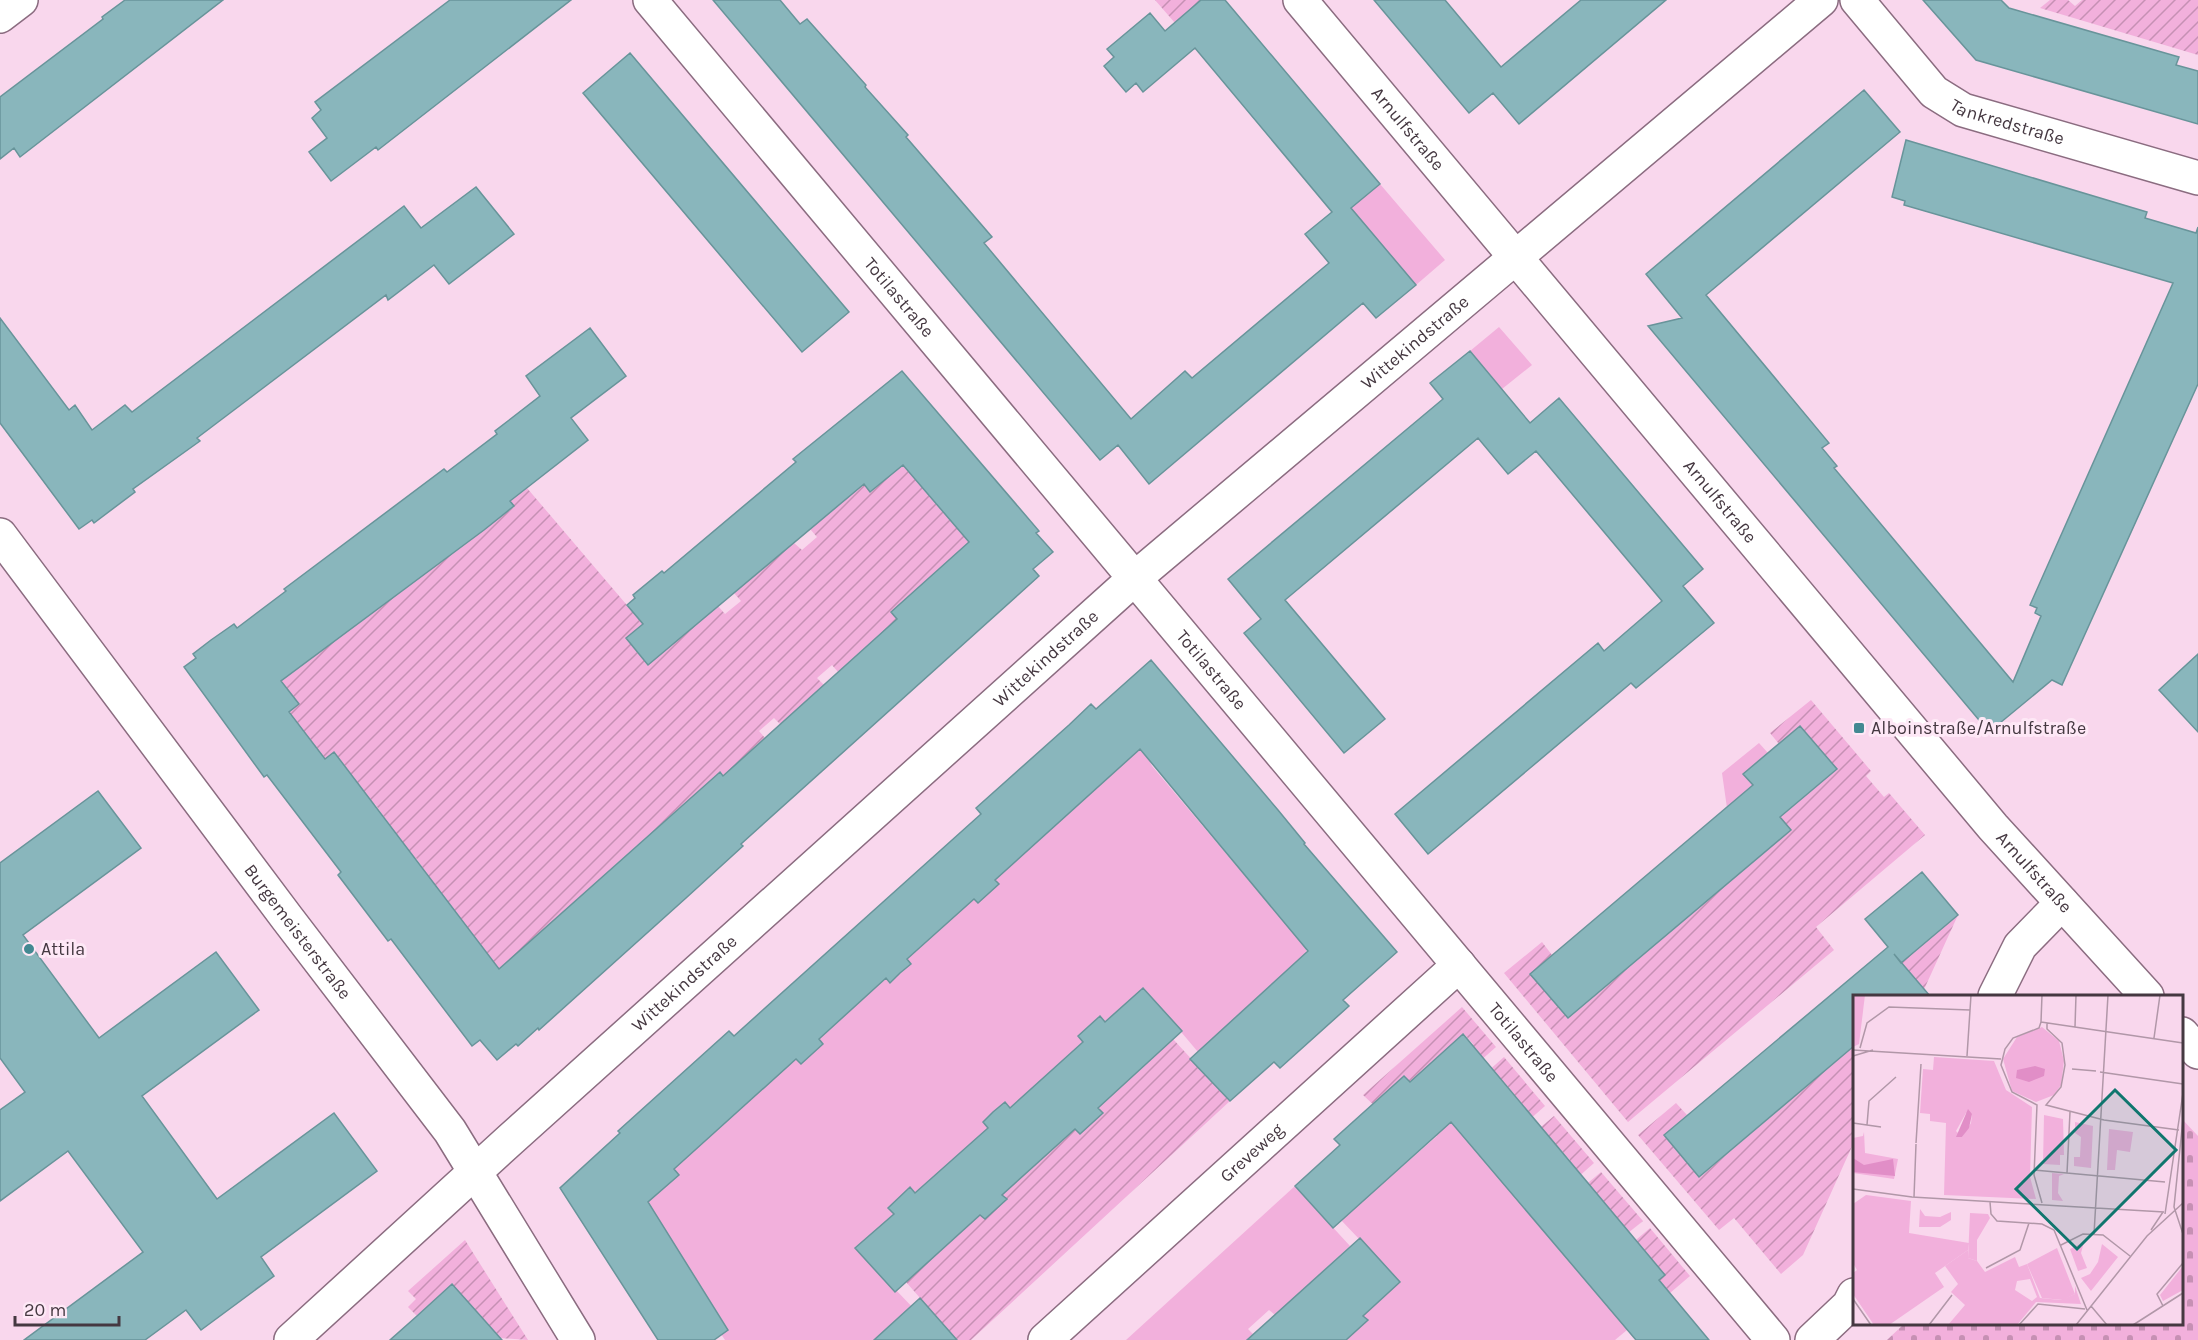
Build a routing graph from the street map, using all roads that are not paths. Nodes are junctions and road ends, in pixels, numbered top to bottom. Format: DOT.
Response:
graph roads {
  1 [pos="21,0"];
  2 [pos="650,0"];
  3 [pos="1300,0"];
  4 [pos="1821,0"];
  5 [pos="1857,0"];
  6 [pos="0,16"];
  7 [pos="2198,178"];
  8 [pos="1515,257"];
  9 [pos="0,535"];
  10 [pos="1135,578"];
  11 [pos="2062,903"];
  12 [pos="1459,965"];
  13 [pos="1996,995"];
  14 [pos="2146,995"];
  15 [pos="2183,1036"];
  16 [pos="2198,1052"];
  17 [pos="475,1172"];
  18 [pos="1853,1297"];
  19 [pos="291,1340"];
  20 [pos="578,1340"];
  21 [pos="1046,1340"];
  22 [pos="1773,1340"];
  23 [pos="1812,1340"];
  1 -- 6 [label="street"];
  2 -- 10 [label="street, Totilastraße"];
  3 -- 8 [label="street, Arnulfstraße"];
  4 -- 8 [label="street, Wittekindstraße"];
  5 -- 7 [label="street, Tankredstraße"];
  8 -- 10 [label="street, Wittekindstraße"];
  8 -- 11 [label="street, Arnulfstraße"];
  9 -- 17 [label="street, Burgemeisterstraße"];
  10 -- 12 [label="street, Totilastraße"];
  10 -- 17 [label="street, Wittekindstraße"];
  11 -- 13 [label="street"];
  11 -- 14 [label="street, Arnulfstraße"];
  12 -- 21 [label="street, Greveweg"];
  12 -- 22 [label="street, Totilastraße"];
  15 -- 16 [label="street"];
  17 -- 19 [label="street, Wittekindstraße"];
  17 -- 20 [label="street, Burgemeisterstraße"];
  18 -- 23 [label="street"];
}
